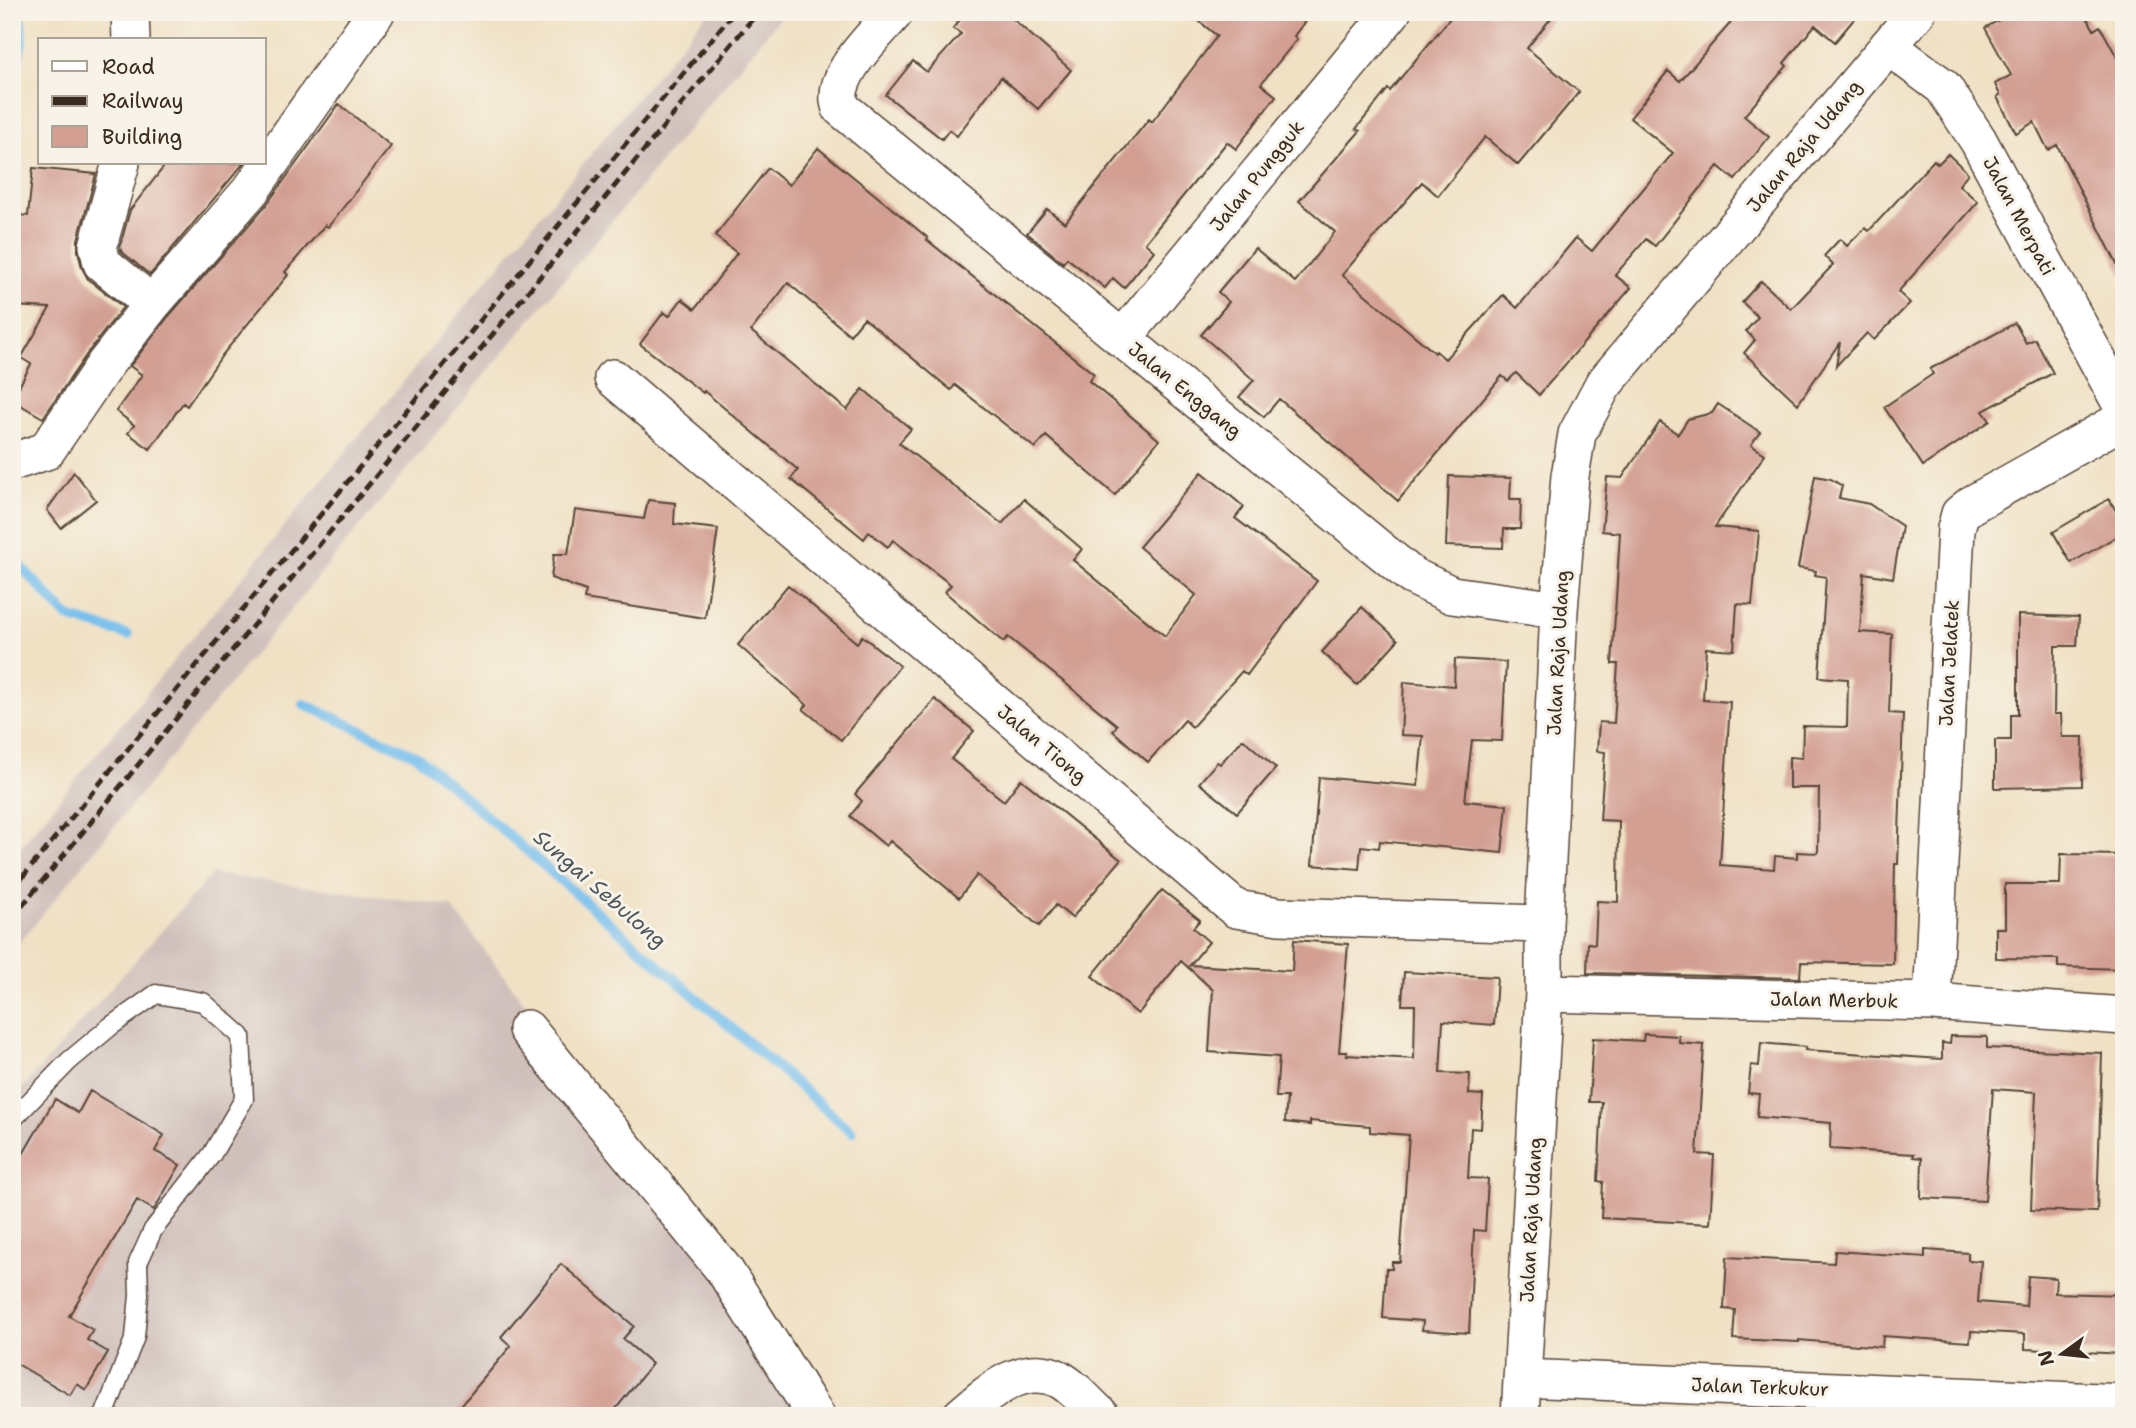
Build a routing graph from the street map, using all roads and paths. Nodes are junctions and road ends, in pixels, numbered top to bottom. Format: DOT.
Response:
graph roads {
  1 [pos="130,12"];
  2 [pos="376,12"];
  3 [pos="895,12"];
  4 [pos="1392,12"];
  5 [pos="1917,12"];
  6 [pos="131,38"];
  7 [pos="1888,46"];
  8 [pos="121,164"];
  9 [pos="152,304"];
  10 [pos="1122,339"];
  11 [pos="613,378"];
  12 [pos="2124,409"];
  13 [pos="2124,419"];
  14 [pos="12,462"];
  15 [pos="1559,610"];
  16 [pos="1544,924"];
  17 [pos="1544,993"];
  18 [pos="1932,1002"];
  19 [pos="2124,1016"];
  20 [pos="527,1029"];
  21 [pos="12,1120"];
  22 [pos="1522,1377"];
  23 [pos="2124,1403"];
  24 [pos="2057,1407"];
  25 [pos="104,1416"];
  26 [pos="816,1416"];
  27 [pos="961,1416"];
  28 [pos="1101,1416"];
  29 [pos="1520,1416"];
  1 -- 6 [label="street"];
  2 -- 9 [label="street"];
  3 -- 10 [label="street, Jalan Enggang"];
  4 -- 10 [label="street, Jalan Pungguk"];
  5 -- 7 [label="street, Jalan Raja Udang"];
  7 -- 12 [label="street, Jalan Merpati"];
  7 -- 15 [label="street, Jalan Raja Udang"];
  8 -- 9 [label="street"];
  9 -- 14 [label="street"];
  10 -- 15 [label="street, Jalan Enggang"];
  11 -- 16 [label="street, Jalan Tiong"];
  13 -- 18 [label="street, Jalan Jelatek"];
  15 -- 16 [label="street, Jalan Raja Udang"];
  16 -- 17 [label="street, Jalan Raja Udang"];
  17 -- 18 [label="street, Jalan Merbuk"];
  17 -- 22 [label="street, Jalan Raja Udang"];
  18 -- 19 [label="street, Jalan Merbuk"];
  20 -- 26 [label="street"];
  21 -- 25 [label="lane"];
  22 -- 24 [label="street, Jalan Terkukur"];
  22 -- 29 [label="street, Jalan Raja Udang"];
  23 -- 24 [label="street, Jalan Terkukur"];
  27 -- 28 [label="street"];
}
